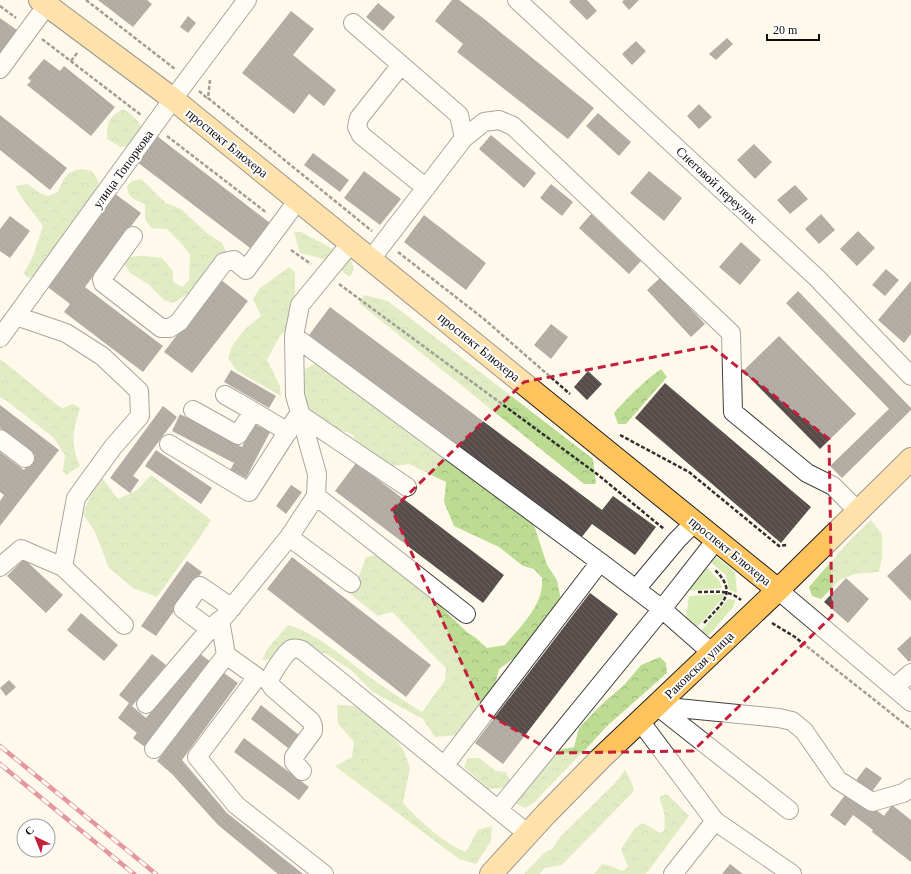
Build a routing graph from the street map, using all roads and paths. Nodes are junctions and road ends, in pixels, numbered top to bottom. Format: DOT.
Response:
graph roads {
  1 [pos="86,0"];
  2 [pos="247,0"];
  3 [pos="517,0"];
  4 [pos="43,3"];
  5 [pos="353,23"];
  6 [pos="401,65"];
  7 [pos="0,69"];
  8 [pos="210,79"];
  9 [pos="187,80"];
  10 [pos="208,98"];
  11 [pos="173,99"];
  12 [pos="464,138"];
  13 [pos="426,188"];
  14 [pos="298,200"];
  15 [pos="133,236"];
  16 [pos="385,242"];
  17 [pos="352,244"];
  18 [pos="291,250"];
  19 [pos="371,259"];
  20 [pos="325,274"];
  21 [pos="16,316"];
  22 [pos="294,336"];
  23 [pos="0,338"];
  24 [pos="911,376"];
  25 [pos="225,395"];
  26 [pos="573,396"];
  27 [pos="193,410"];
  28 [pos="253,411"];
  29 [pos="299,414"];
  30 [pos="288,432"];
  31 [pos="614,432"];
  32 [pos="0,439"];
  33 [pos="169,444"];
  34 [pos="25,458"];
  35 [pos="911,459"];
  36 [pos="407,488"];
  37 [pos="316,496"];
  38 [pos="858,512"];
  39 [pos="694,523"];
  40 [pos="289,537"];
  41 [pos="677,540"];
  42 [pos="716,540"];
  43 [pos="787,545"];
  44 [pos="702,558"];
  45 [pos="600,562"];
  46 [pos="0,567"];
  47 [pos="63,567"];
  48 [pos="351,583"];
  49 [pos="636,589"];
  50 [pos="778,590"];
  51 [pos="728,593"];
  52 [pos="673,594"];
  53 [pos="662,609"];
  54 [pos="755,612"];
  55 [pos="466,614"];
  56 [pos="220,619"];
  57 [pos="124,625"];
  58 [pos="693,636"];
  59 [pos="712,652"];
  60 [pos="226,655"];
  61 [pos="911,673"];
  62 [pos="263,679"];
  63 [pos="894,688"];
  64 [pos="911,702"];
  65 [pos="146,704"];
  66 [pos="656,706"];
  67 [pos="640,721"];
  68 [pos="911,729"];
  69 [pos="154,749"];
  70 [pos="444,766"];
  71 [pos="302,771"];
  72 [pos="911,788"];
  73 [pos="498,810"];
  74 [pos="789,810"];
  75 [pos="715,821"];
  76 [pos="528,834"];
  77 [pos="324,874"];
  78 [pos="491,874"];
  79 [pos="673,874"];
  80 [pos="792,874"];
  1 -- 9 [label="path"];
  2 -- 9 [label="street, улица Топоркова"];
  3 -- 24 [label="street, Снеговой переулок"];
  4 -- 7 [label="street"];
  4 -- 11 [label="main road, проспект Блюхера"];
  5 -- 6 [label="street"];
  6 -- 12 [label="street"];
  6 -- 13 [label="street"];
  8 -- 10 [label="path"];
  9 -- 10 [label="path"];
  9 -- 11 [label="street, улица Топоркова"];
  10 -- 16 [label="path"];
  11 -- 14 [label="main road, проспект Блюхера"];
  11 -- 21 [label="street, улица Топоркова"];
  12 -- 13 [label="street"];
  12 -- 38 [label="street"];
  13 -- 16 [label="street"];
  14 -- 15 [label="street"];
  14 -- 17 [label="main road, проспект Блюхера"];
  16 -- 19 [label="street"];
  16 -- 26 [label="path"];
  17 -- 19 [label="main road, проспект Блюхера"];
  17 -- 20 [label="street"];
  18 -- 20 [label="path"];
  19 -- 39 [label="main road, проспект Блюхера"];
  20 -- 22 [label="street"];
  20 -- 41 [label="path"];
  21 -- 23 [label="street, улица Топоркова"];
  21 -- 47 [label="street"];
  22 -- 29 [label="street"];
  22 -- 45 [label="street"];
  25 -- 28 [label="street"];
  27 -- 28 [label="street"];
  28 -- 30 [label="street"];
  29 -- 30 [label="street"];
  29 -- 36 [label="street"];
  29 -- 37 [label="street"];
  30 -- 33 [label="street"];
  31 -- 43 [label="path"];
  32 -- 34 [label="street"];
  35 -- 38 [label="main road, Раковская улица"];
  37 -- 40 [label="street"];
  37 -- 55 [label="street"];
  38 -- 50 [label="main road, Раковская улица"];
  39 -- 41 [label="street"];
  39 -- 42 [label="main road, проспект Блюхера"];
  40 -- 48 [label="street"];
  40 -- 56 [label="street"];
  41 -- 49 [label="street"];
  42 -- 44 [label="street"];
  42 -- 50 [label="main road, проспект Блюхера"];
  44 -- 51 [label="path"];
  44 -- 52 [label="street"];
  45 -- 49 [label="street"];
  45 -- 70 [label="street"];
  46 -- 47 [label="street"];
  47 -- 57 [label="street"];
  49 -- 53 [label="street"];
  50 -- 54 [label="main road, Раковская улица"];
  50 -- 63 [label="street, проспект Блюхера"];
  51 -- 52 [label="path"];
  51 -- 54 [label="path"];
  51 -- 58 [label="path"];
  52 -- 53 [label="street"];
  53 -- 58 [label="street"];
  53 -- 73 [label="street"];
  54 -- 59 [label="main road, Раковская улица"];
  54 -- 68 [label="path"];
  56 -- 60 [label="street"];
  56 -- 65 [label="street"];
  58 -- 59 [label="street"];
  59 -- 66 [label="main road, Раковская улица"];
  60 -- 62 [label="street"];
  60 -- 69 [label="street"];
  61 -- 63 [label="street"];
  62 -- 70 [label="street"];
  62 -- 71 [label="street"];
  62 -- 77 [label="street"];
  63 -- 64 [label="street, проспект Блюхера"];
  66 -- 67 [label="main road, Раковская улица"];
  66 -- 72 [label="street"];
  66 -- 74 [label="street"];
  67 -- 75 [label="street"];
  67 -- 76 [label="main road, Раковская улица"];
  70 -- 73 [label="street"];
  73 -- 76 [label="street"];
  75 -- 79 [label="street"];
  75 -- 80 [label="street"];
  76 -- 78 [label="main road, Раковская улица"];
}
